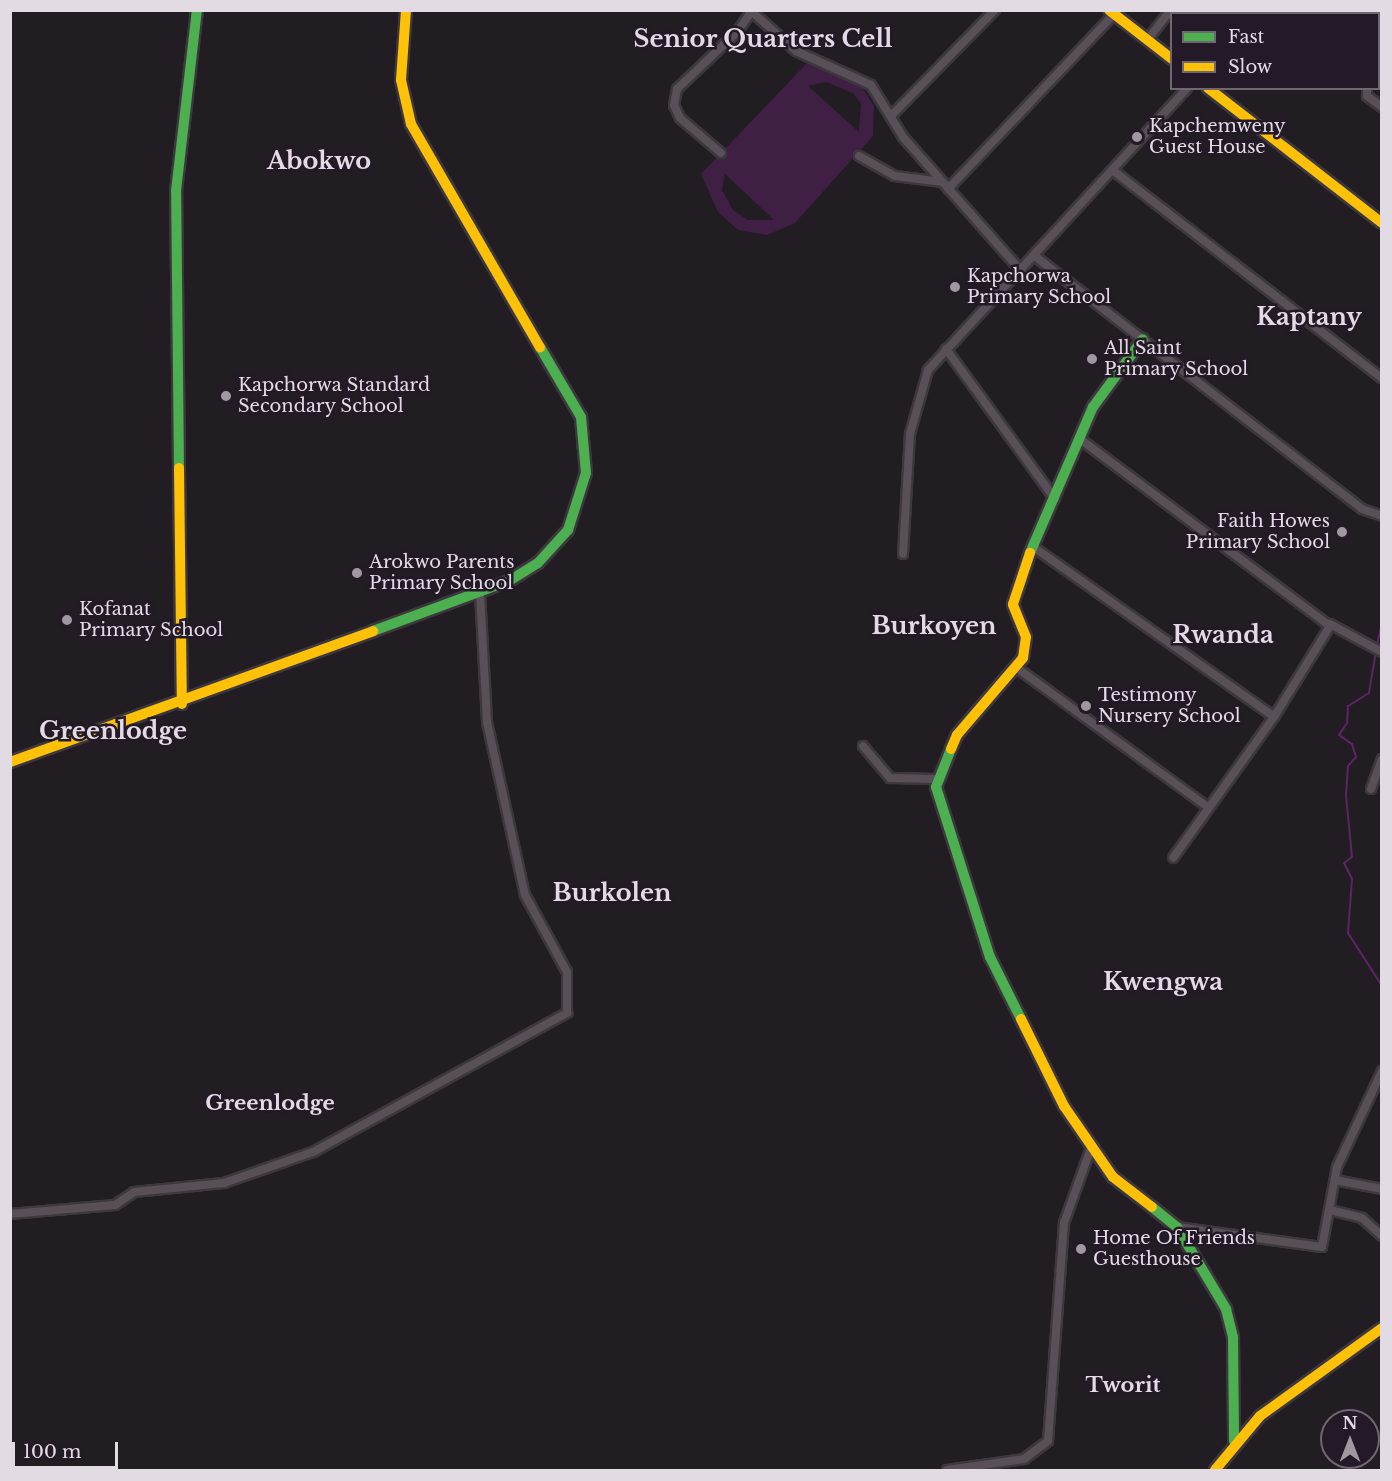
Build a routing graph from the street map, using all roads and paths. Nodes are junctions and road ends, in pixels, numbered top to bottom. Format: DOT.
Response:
graph roads {
  1 [pos="197,10"];
  2 [pos="406,10"];
  3 [pos="995,10"];
  4 [pos="1171,10"];
  5 [pos="750,11"];
  6 [pos="1112,12"];
  7 [pos="1148,39"];
  8 [pos="1170,57"];
  9 [pos="1185,90"];
  10 [pos="1211,90"];
  11 [pos="1367,90"];
  12 [pos="1382,107"];
  13 [pos="893,114"];
  14 [pos="721,153"];
  15 [pos="859,156"];
  16 [pos="1115,172"];
  17 [pos="945,185"];
  18 [pos="1382,223"];
  19 [pos="1036,257"];
  20 [pos="1021,271"];
  21 [pos="1143,339"];
  22 [pos="946,349"];
  23 [pos="1382,378"];
  24 [pos="1080,439"];
  25 [pos="1055,499"];
  26 [pos="1382,516"];
  27 [pos="1032,546"];
  28 [pos="903,554"];
  29 [pos="480,592"];
  30 [pos="1329,624"];
  31 [pos="1381,652"];
  32 [pos="1017,668"];
  33 [pos="182,704"];
  34 [pos="1274,717"];
  35 [pos="863,746"];
  36 [pos="1382,759"];
  37 [pos="10,762"];
  38 [pos="936,779"];
  39 [pos="1371,789"];
  40 [pos="1206,806"];
  41 [pos="1173,858"];
  42 [pos="1382,1071"];
  43 [pos="1091,1148"];
  44 [pos="1335,1180"];
  45 [pos="1382,1189"];
  46 [pos="1330,1210"];
  47 [pos="10,1214"];
  48 [pos="1177,1227"];
  49 [pos="1382,1236"];
  50 [pos="1382,1328"];
  51 [pos="1234,1441"];
  52 [pos="947,1470"];
  53 [pos="1215,1470"];
  1 -- 33 [label="street"];
  2 -- 29 [label="street"];
  3 -- 13 [label="street"];
  4 -- 7 [label="street"];
  5 -- 13 [label="street"];
  5 -- 14 [label="street"];
  6 -- 7 [label="street"];
  6 -- 17 [label="street"];
  7 -- 8 [label="street"];
  9 -- 16 [label="street"];
  10 -- 18 [label="street"];
  11 -- 12 [label="street"];
  13 -- 17 [label="street"];
  15 -- 17 [label="street"];
  16 -- 19 [label="street"];
  16 -- 23 [label="street"];
  17 -- 20 [label="street"];
  19 -- 20 [label="street"];
  19 -- 21 [label="street"];
  20 -- 22 [label="street"];
  21 -- 24 [label="street"];
  21 -- 26 [label="street"];
  22 -- 25 [label="street"];
  22 -- 28 [label="street"];
  24 -- 25 [label="street"];
  24 -- 30 [label="street"];
  25 -- 27 [label="street"];
  27 -- 32 [label="street"];
  27 -- 34 [label="street"];
  29 -- 33 [label="street"];
  29 -- 47 [label="street"];
  30 -- 31 [label="street"];
  30 -- 34 [label="street"];
  32 -- 38 [label="street"];
  32 -- 40 [label="street"];
  33 -- 37 [label="street"];
  34 -- 40 [label="street"];
  35 -- 38 [label="street"];
  36 -- 39 [label="street"];
  38 -- 43 [label="street"];
  40 -- 41 [label="street"];
  42 -- 44 [label="street"];
  43 -- 48 [label="street"];
  43 -- 52 [label="street"];
  44 -- 45 [label="street"];
  44 -- 46 [label="street"];
  46 -- 48 [label="street"];
  46 -- 49 [label="street"];
  48 -- 51 [label="street"];
  50 -- 51 [label="street"];
  51 -- 53 [label="street"];
}
